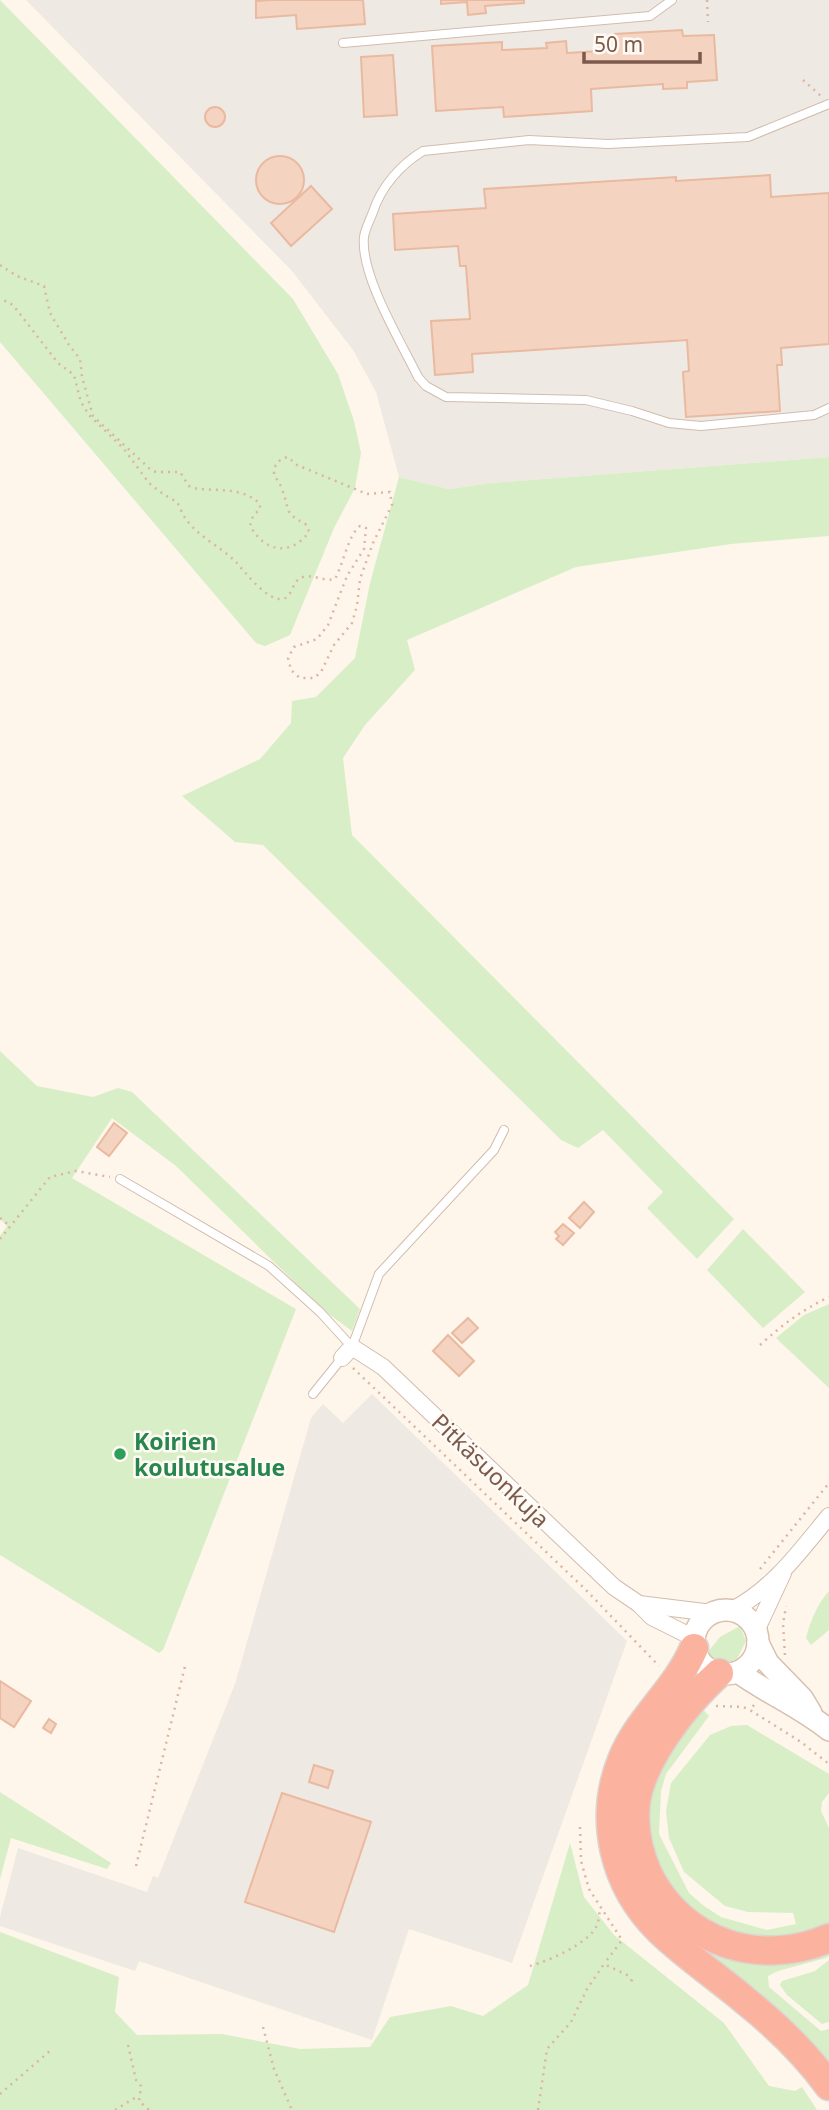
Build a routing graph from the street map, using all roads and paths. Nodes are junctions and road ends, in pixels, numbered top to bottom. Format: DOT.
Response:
graph roads {
  1 [pos="672,0"];
  2 [pos="707,0"];
  3 [pos="708,22"];
  4 [pos="344,43"];
  5 [pos="803,80"];
  6 [pos="829,103"];
  7 [pos="0,265"];
  8 [pos="0,298"];
  9 [pos="829,408"];
  10 [pos="505,1130"];
  11 [pos="120,1179"];
  12 [pos="0,1218"];
  13 [pos="10,1226"];
  14 [pos="0,1239"];
  15 [pos="829,1297"];
  16 [pos="760,1345"];
  17 [pos="347,1353"];
  18 [pos="313,1394"];
  19 [pos="829,1483"];
  20 [pos="829,1516"];
  21 [pos="772,1586"];
  22 [pos="639,1604"];
  23 [pos="722,1612"];
  24 [pos="757,1637"];
  25 [pos="694,1643"];
  26 [pos="186,1662"];
  27 [pos="729,1672"];
  28 [pos="770,1681"];
  29 [pos="687,1689"];
  30 [pos="750,1710"];
  31 [pos="821,1724"];
  32 [pos="829,1764"];
  33 [pos="580,1827"];
  34 [pos="136,1866"];
  35 [pos="600,1909"];
  36 [pos="829,1938"];
  37 [pos="604,1964"];
  38 [pos="530,1966"];
  39 [pos="629,1986"];
  40 [pos="263,2027"];
  41 [pos="128,2045"];
  42 [pos="51,2050"];
  43 [pos="829,2086"];
  44 [pos="0,2094"];
  45 [pos="138,2096"];
  46 [pos="115,2110"];
  47 [pos="149,2110"];
  48 [pos="292,2110"];
  49 [pos="538,2110"];
  1 -- 4 [label="lane"];
  2 -- 3 [label="path"];
  5 -- 6 [label="path"];
  6 -- 9 [label="lane"];
  7 -- 8 [label="path"];
  10 -- 17 [label="lane"];
  11 -- 13 [label="path"];
  11 -- 17 [label="lane"];
  12 -- 13 [label="path"];
  13 -- 14 [label="path"];
  15 -- 16 [label="path"];
  17 -- 18 [label="lane"];
  17 -- 22 [label="street, Pitkäsuonkuja"];
  17 -- 29 [label="path"];
  19 -- 21 [label="path"];
  20 -- 21 [label="street"];
  21 -- 23 [label="street"];
  21 -- 24 [label="street"];
  21 -- 28 [label="path"];
  22 -- 23 [label="street, Pitkäsuonkuja"];
  22 -- 25 [label="street, Pitkäsuonkuja"];
  23 -- 24 [label="main road"];
  23 -- 25 [label="main road"];
  24 -- 27 [label="main road"];
  24 -- 28 [label="main road"];
  25 -- 27 [label="main road"];
  25 -- 29 [label="highway"];
  26 -- 34 [label="path"];
  27 -- 28 [label="main road"];
  27 -- 29 [label="highway"];
  28 -- 30 [label="path"];
  28 -- 31 [label="main road"];
  29 -- 30 [label="path"];
  29 -- 36 [label="highway"];
  29 -- 43 [label="highway"];
  30 -- 32 [label="path"];
  33 -- 35 [label="path"];
  35 -- 37 [label="path"];
  35 -- 38 [label="path"];
  37 -- 39 [label="path"];
  37 -- 49 [label="path"];
  40 -- 48 [label="path"];
  41 -- 45 [label="path"];
  42 -- 44 [label="path"];
  45 -- 46 [label="path"];
  45 -- 47 [label="path"];
}
